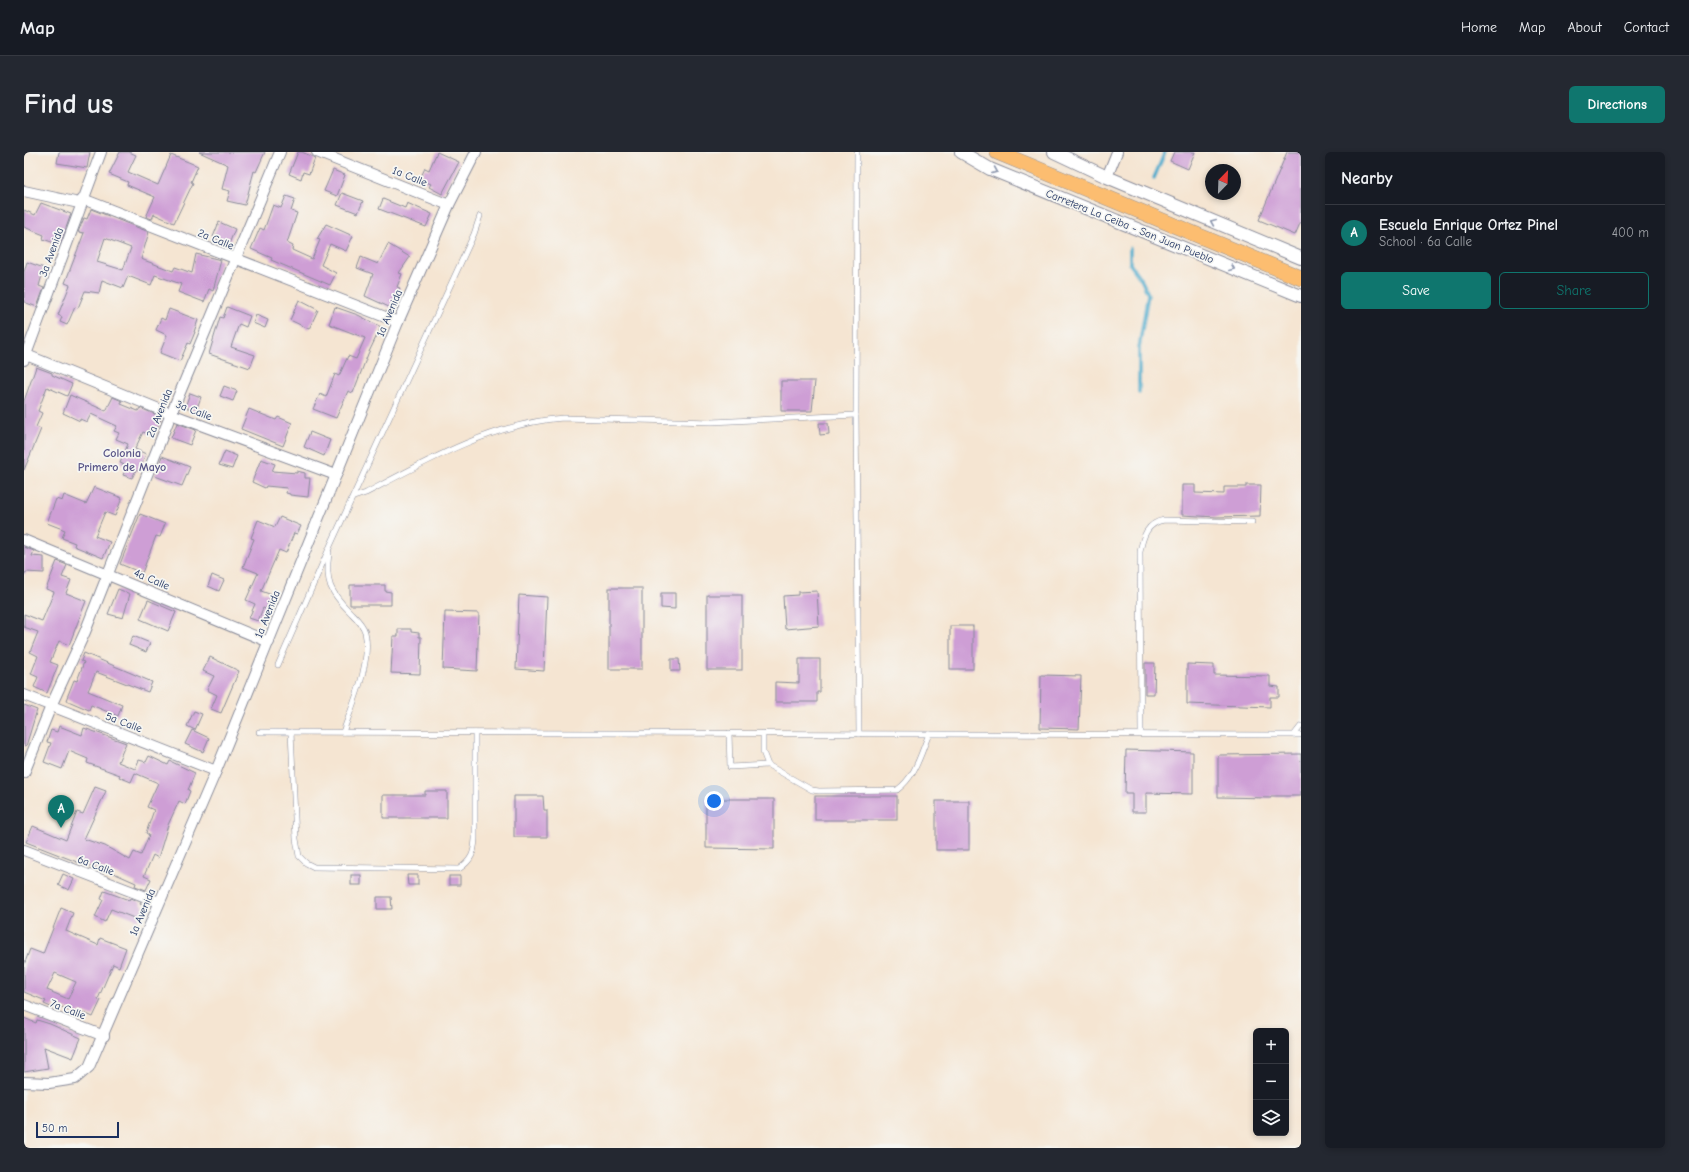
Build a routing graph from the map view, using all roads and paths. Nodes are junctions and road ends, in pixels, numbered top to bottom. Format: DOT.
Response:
graph roads {
  1 [pos="101,152"];
  2 [pos="280,152"];
  3 [pos="317,152"];
  4 [pos="476,152"];
  5 [pos="856,152"];
  6 [pos="961,152"];
  7 [pos="997,152"];
  8 [pos="1054,152"];
  9 [pos="1117,152"];
  10 [pos="1107,177"];
  11 [pos="24,190"];
  12 [pos="83,199"];
  13 [pos="449,205"];
  14 [pos="480,216"];
  15 [pos="1301,258"];
  16 [pos="235,259"];
  17 [pos="1299,277"];
  18 [pos="1301,296"];
  19 [pos="398,322"];
  20 [pos="25,357"];
  21 [pos="171,414"];
  22 [pos="856,415"];
  23 [pos="336,475"];
  24 [pos="354,497"];
  25 [pos="1252,522"];
  26 [pos="24,540"];
  27 [pos="331,544"];
  28 [pos="107,573"];
  29 [pos="269,642"];
  30 [pos="278,665"];
  31 [pos="24,695"];
  32 [pos="51,706"];
  33 [pos="1301,726"];
  34 [pos="259,732"];
  35 [pos="291,732"];
  36 [pos="343,732"];
  37 [pos="475,732"];
  38 [pos="729,733"];
  39 [pos="763,733"];
  40 [pos="859,734"];
  41 [pos="929,734"];
  42 [pos="1141,734"];
  43 [pos="1294,735"];
  44 [pos="1301,735"];
  45 [pos="768,765"];
  46 [pos="216,771"];
  47 [pos="24,773"];
  48 [pos="24,850"];
  49 [pos="159,902"];
  50 [pos="24,1006"];
  51 [pos="104,1036"];
  52 [pos="24,1082"];
  1 -- 12 [label="street, 3a Avenida"];
  2 -- 16 [label="street, 2a Avenida"];
  3 -- 13 [label="street, 1a Calle"];
  4 -- 13 [label="street, 1a Avenida"];
  5 -- 22 [label="lane"];
  6 -- 18 [label="street, Carretera La Ceiba - San Juan Pueblo, one-way"];
  7 -- 17 [label="main road, Carretera La Ceiba - San Juan Pueblo"];
  8 -- 10 [label="street"];
  9 -- 10 [label="street"];
  15 -- 10 [label="street, one-way"];
  11 -- 12 [label="street, 2a Calle"];
  12 -- 16 [label="street, 2a Calle"];
  12 -- 20 [label="street, 3a Avenida"];
  13 -- 19 [label="street, 1a Avenida"];
  14 -- 24 [label="lane"];
  16 -- 19 [label="street, 2a Calle"];
  16 -- 21 [label="street, 2a Avenida"];
  19 -- 23 [label="street, 1a Avenida"];
  20 -- 21 [label="street, 3a Calle"];
  21 -- 23 [label="street, 3a Calle"];
  21 -- 28 [label="street, 2a Avenida"];
  22 -- 24 [label="lane"];
  22 -- 40 [label="lane"];
  23 -- 29 [label="street, 1a Avenida"];
  24 -- 27 [label="lane"];
  25 -- 42 [label="lane"];
  26 -- 28 [label="street, 4a Calle"];
  27 -- 30 [label="lane"];
  27 -- 36 [label="lane"];
  28 -- 29 [label="street, 4a Calle"];
  28 -- 32 [label="street, 2a Avenida"];
  29 -- 46 [label="street, 1a Avenida"];
  31 -- 32 [label="street, 5a Calle"];
  32 -- 46 [label="street, 5a Calle"];
  32 -- 47 [label="street, 2a Avenida"];
  33 -- 43 [label="lane"];
  34 -- 35 [label="lane"];
  35 -- 36 [label="lane"];
  35 -- 37 [label="lane"];
  36 -- 37 [label="lane"];
  37 -- 38 [label="lane"];
  38 -- 39 [label="lane"];
  38 -- 45 [label="lane"];
  39 -- 40 [label="lane"];
  39 -- 45 [label="lane"];
  40 -- 41 [label="lane"];
  41 -- 42 [label="lane"];
  41 -- 45 [label="lane"];
  42 -- 43 [label="lane"];
  43 -- 44 [label="lane"];
  46 -- 49 [label="street, 1a Avenida"];
  48 -- 49 [label="street, 6a Calle"];
  49 -- 51 [label="street, 1a Avenida"];
  50 -- 51 [label="street, 7a Calle"];
  51 -- 52 [label="street, 1a Avenida"];
}
